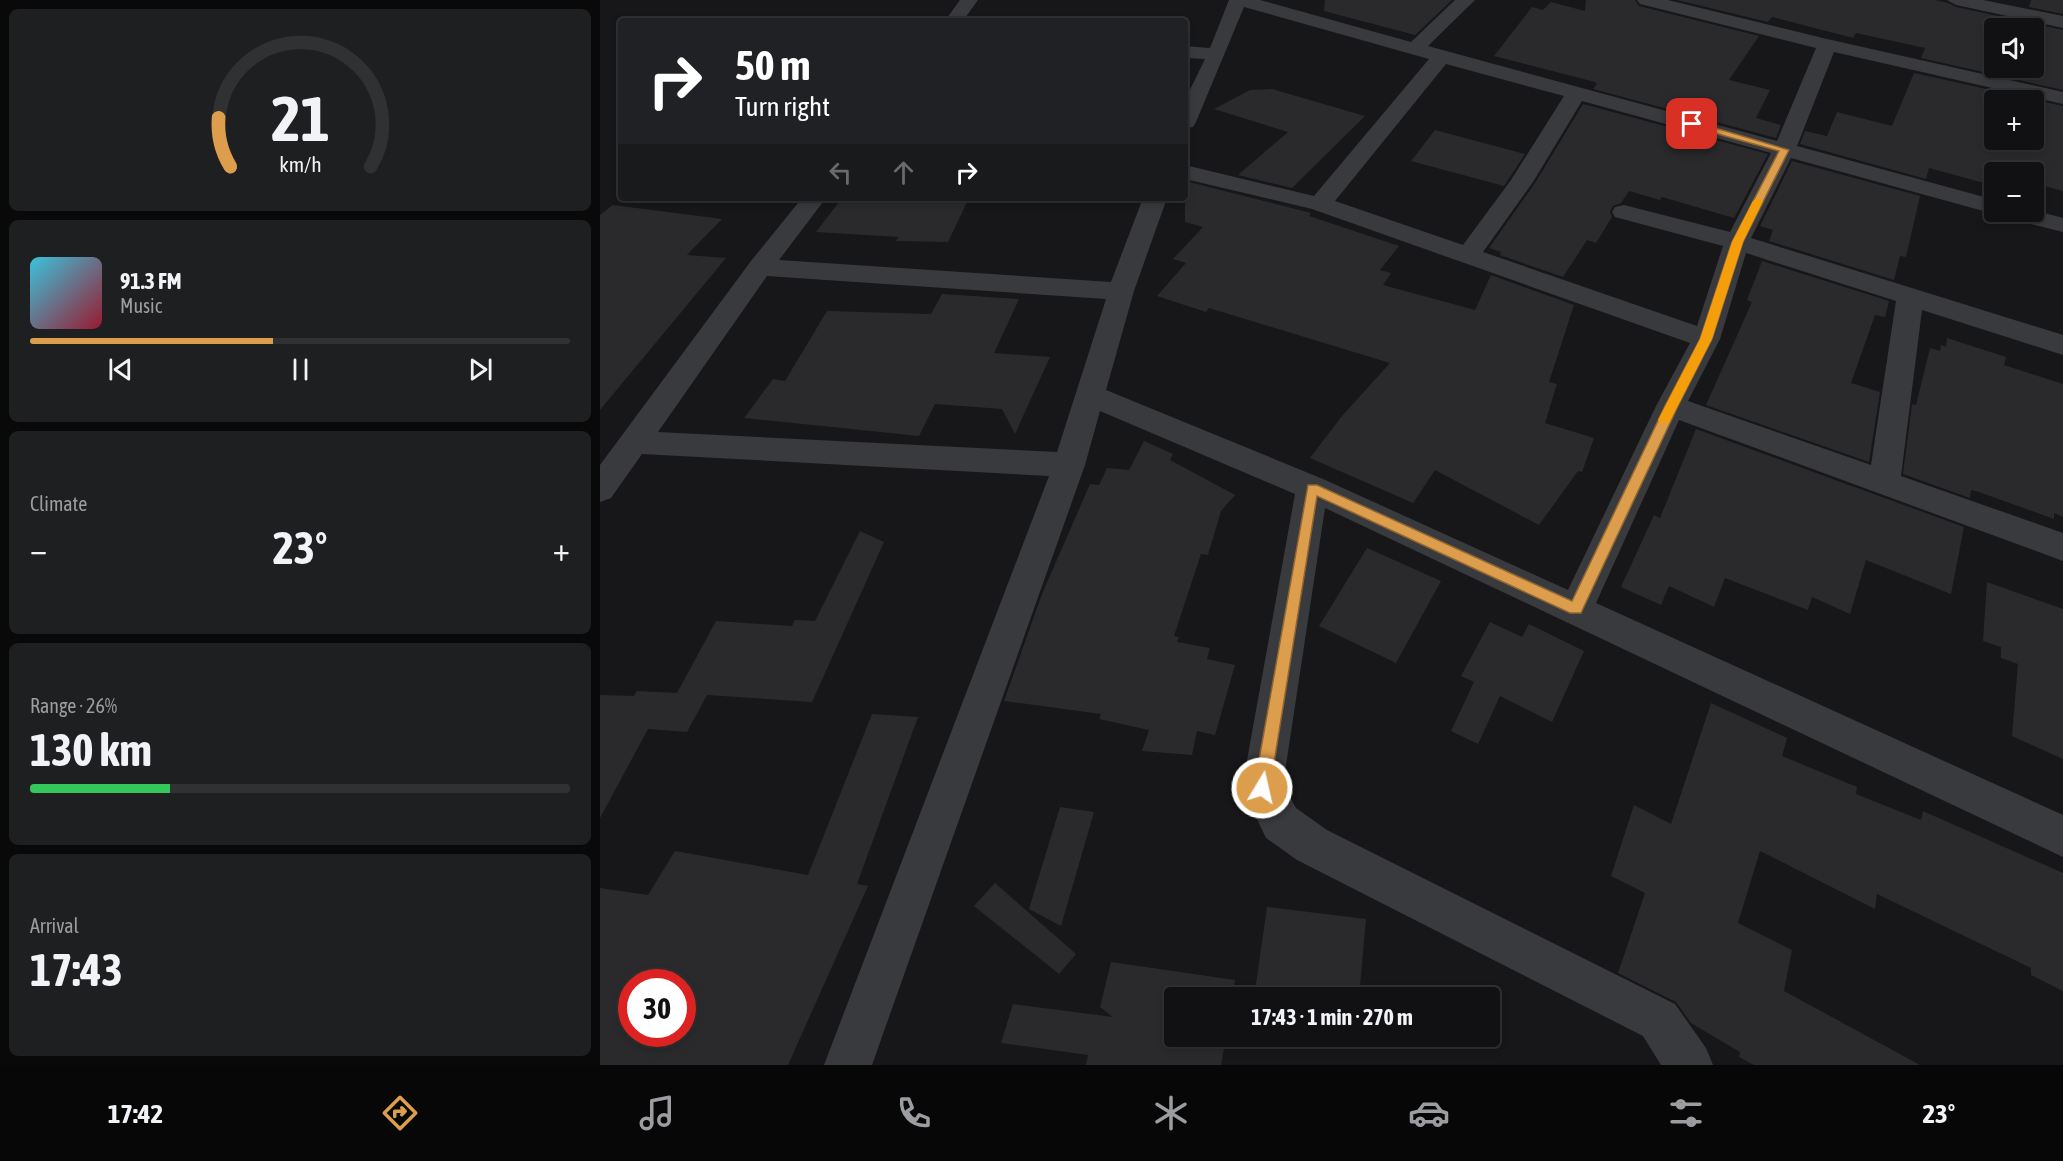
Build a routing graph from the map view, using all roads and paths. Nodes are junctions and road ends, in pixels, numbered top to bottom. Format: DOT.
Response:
graph roads {
  1 [pos="969,0"];
  2 [pos="1239,0"];
  3 [pos="1466,0"];
  4 [pos="1646,0"];
  5 [pos="1956,0"];
  6 [pos="956,18"];
  7 [pos="2063,22"];
  8 [pos="1827,45"];
  9 [pos="1414,49"];
  10 [pos="1188,52"];
  11 [pos="1217,54"];
  12 [pos="1440,58"];
  13 [pos="1577,92"];
  14 [pos="2063,98"];
  15 [pos="1188,116"];
  16 [pos="1784,150"];
  17 [pos="1188,173"];
  18 [pos="812,201"];
  19 [pos="1154,201"];
  20 [pos="1320,204"];
  21 [pos="1984,204"];
  22 [pos="1624,212"];
  23 [pos="2044,220"];
  24 [pos="2063,225"];
  25 [pos="1737,242"];
  26 [pos="1467,257"];
  27 [pos="760,267"];
  28 [pos="1122,291"];
  29 [pos="1910,299"];
  30 [pos="1706,339"];
  31 [pos="2063,345"];
  32 [pos="1092,396"];
  33 [pos="1671,406"];
  34 [pos="635,442"];
  35 [pos="1069,465"];
  36 [pos="1884,482"];
  37 [pos="1312,488"];
  38 [pos="600,489"];
  39 [pos="2063,547"];
  40 [pos="1576,609"];
  41 [pos="2063,836"];
  42 [pos="848,1065"];
  43 [pos="1689,1065"];
  1 -- 6 [label="street"];
  2 -- 9 [label="street"];
  2 -- 11 [label="street"];
  3 -- 9 [label="street"];
  4 -- 8 [label="street"];
  5 -- 7 [label="street"];
  8 -- 14 [label="street"];
  8 -- 16 [label="street"];
  9 -- 12 [label="street"];
  10 -- 11 [label="street"];
  11 -- 15 [label="street"];
  12 -- 13 [label="street"];
  12 -- 20 [label="street"];
  13 -- 16 [label="street"];
  13 -- 26 [label="street"];
  16 -- 21 [label="street"];
  16 -- 25 [label="street"];
  17 -- 20 [label="street"];
  18 -- 27 [label="street"];
  19 -- 28 [label="street"];
  20 -- 26 [label="street"];
  22 -- 25 [label="street"];
  23 -- 24 [label="street"];
  25 -- 29 [label="street"];
  25 -- 30 [label="street"];
  26 -- 30 [label="street"];
  27 -- 28 [label="street"];
  27 -- 34 [label="street"];
  28 -- 32 [label="street"];
  29 -- 31 [label="street"];
  29 -- 36 [label="street"];
  30 -- 33 [label="street"];
  32 -- 35 [label="street"];
  32 -- 37 [label="street"];
  33 -- 36 [label="street"];
  33 -- 40 [label="street"];
  34 -- 35 [label="street"];
  34 -- 38 [label="street"];
  35 -- 42 [label="street"];
  36 -- 39 [label="street"];
  37 -- 40 [label="street"];
  37 -- 43 [label="street"];
  40 -- 41 [label="street"];
}
